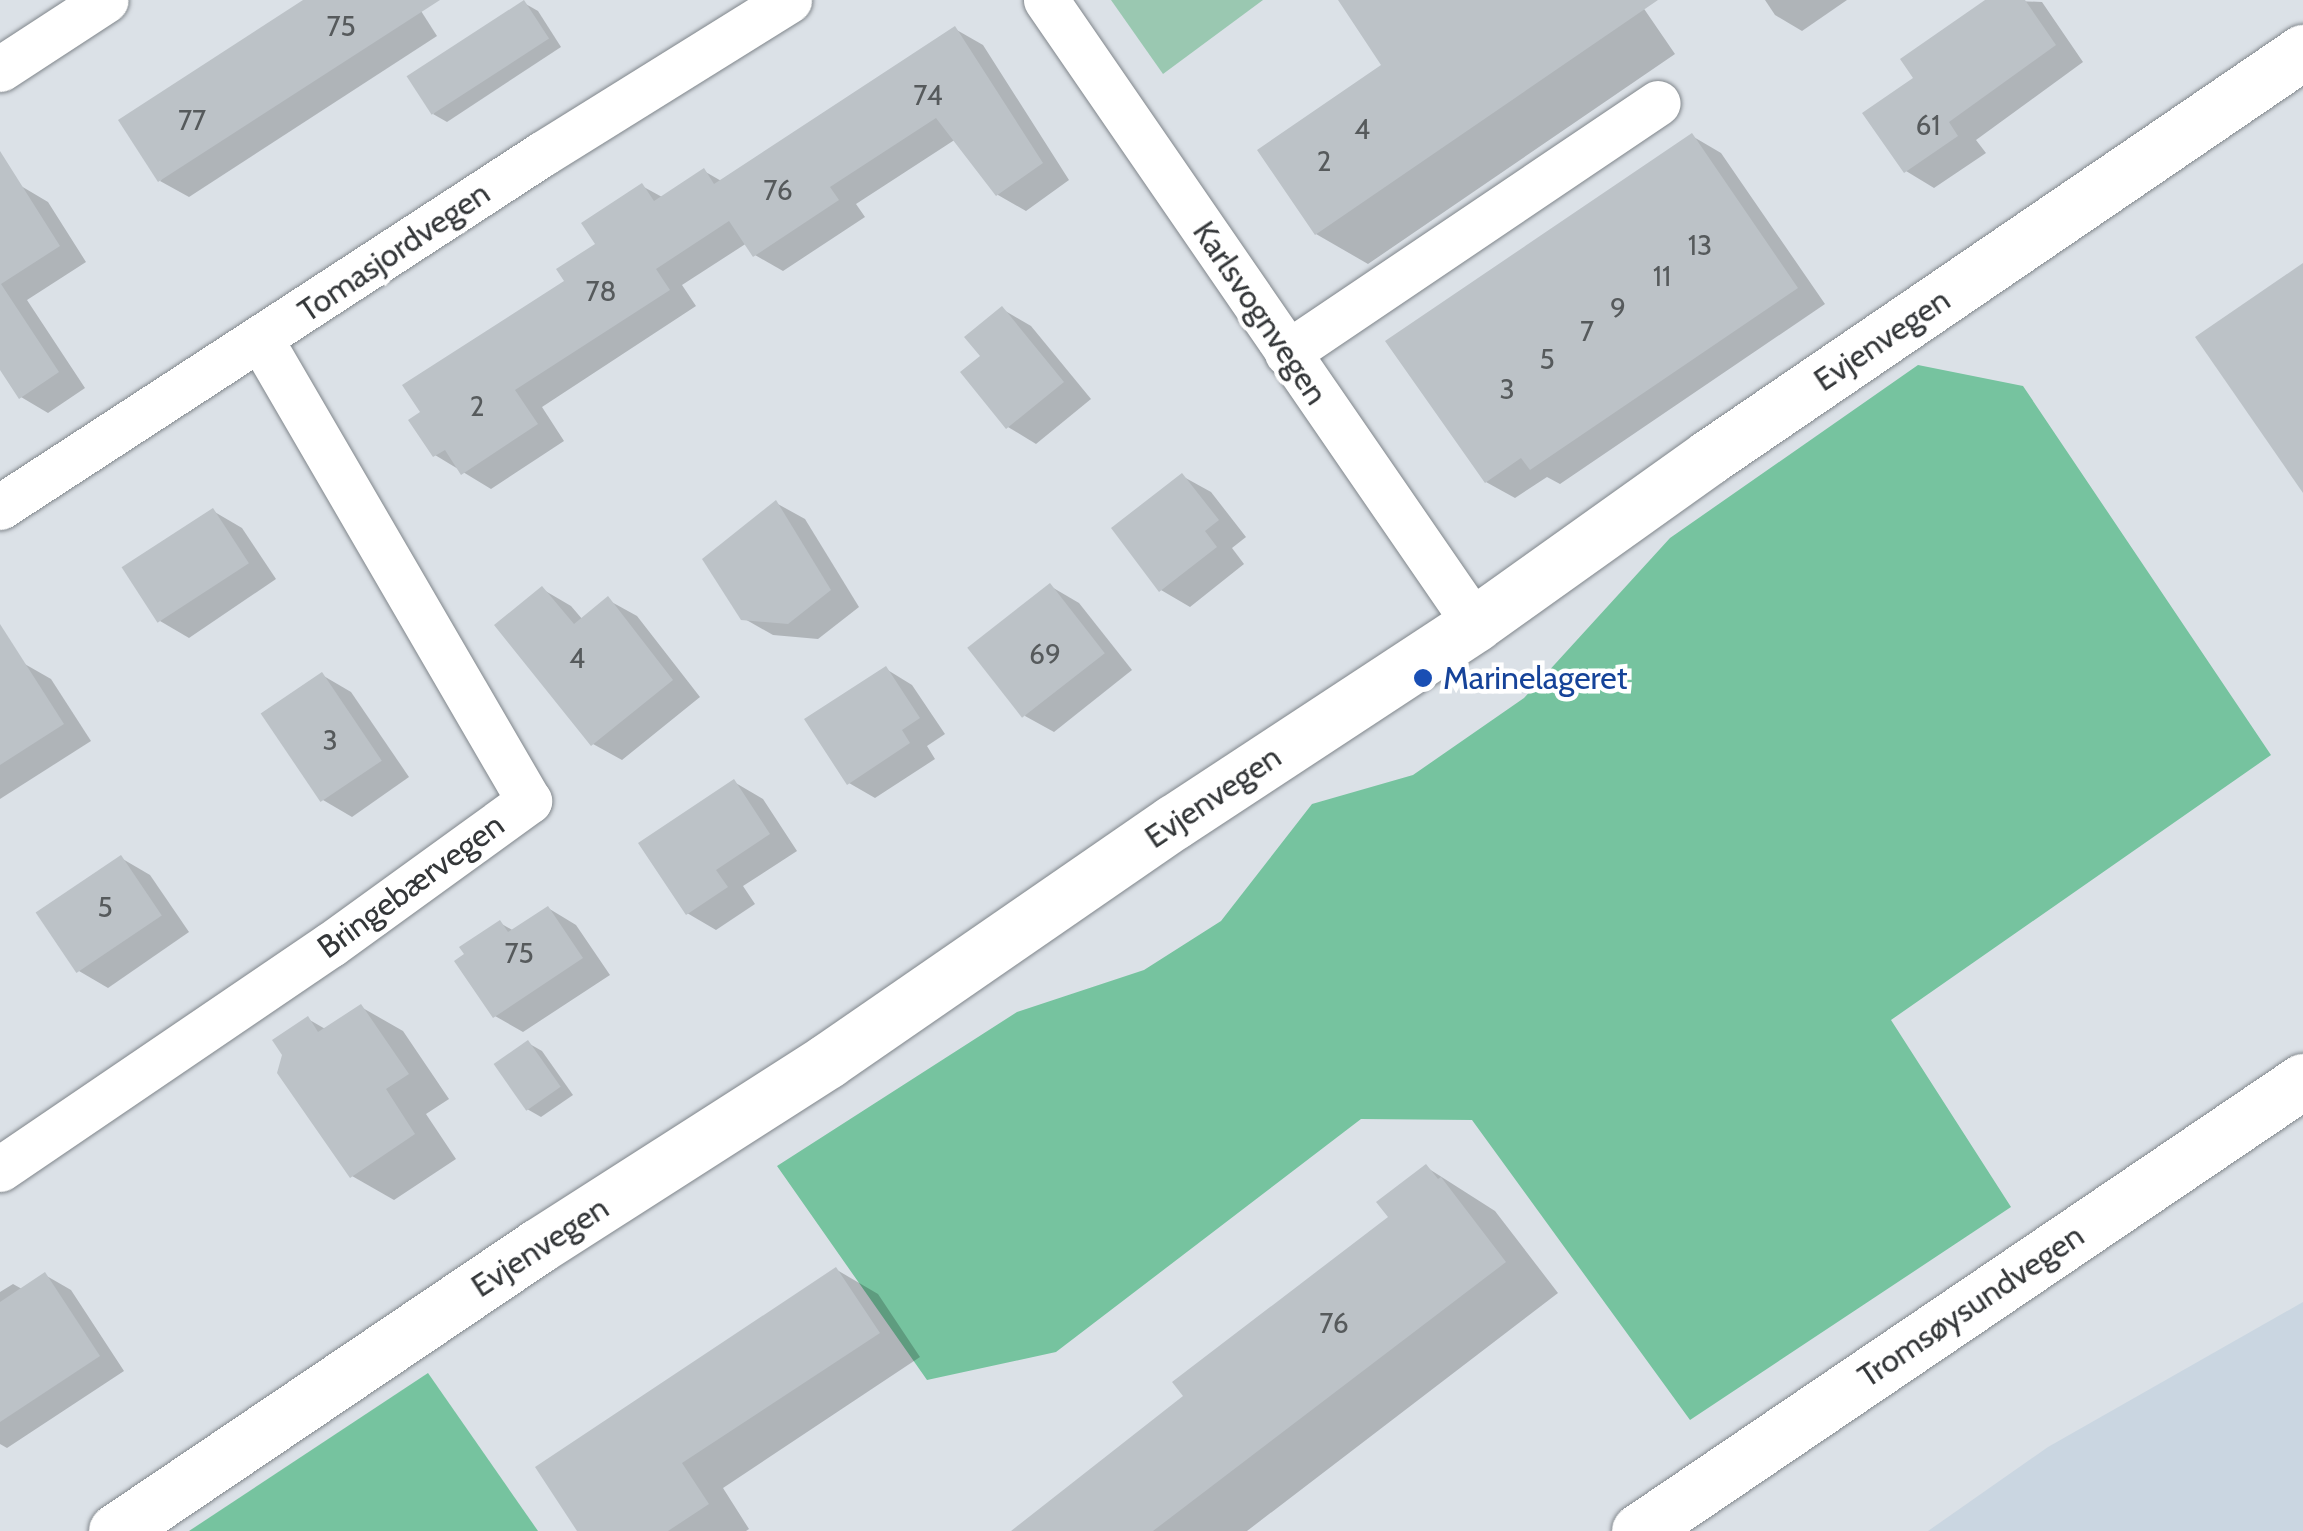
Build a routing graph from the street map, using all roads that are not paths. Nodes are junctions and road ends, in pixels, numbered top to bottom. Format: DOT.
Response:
graph roads {
  1 [pos="106,0"];
  2 [pos="789,0"];
  3 [pos="1046,0"];
  4 [pos="2303,52"];
  5 [pos="0,69"];
  6 [pos="1657,104"];
  7 [pos="261,340"];
  8 [pos="1287,353"];
  9 [pos="0,507"];
  10 [pos="1475,624"];
  11 [pos="2303,1082"];
  12 [pos="0,1169"];
  13 [pos="116,1531"];
  14 [pos="1640,1531"];
  1 -- 5 [label="street"];
  2 -- 7 [label="street, Tomasjordvegen"];
  3 -- 8 [label="street, Karlsvognvegen"];
  4 -- 10 [label="main road, Evjenvegen"];
  6 -- 8 [label="street"];
  7 -- 9 [label="street, Tomasjordvegen"];
  7 -- 12 [label="street, Bringebærvegen"];
  8 -- 10 [label="street, Karlsvognvegen"];
  10 -- 13 [label="main road, Evjenvegen"];
  11 -- 14 [label="main road, Tromsøysundvegen"];
}
